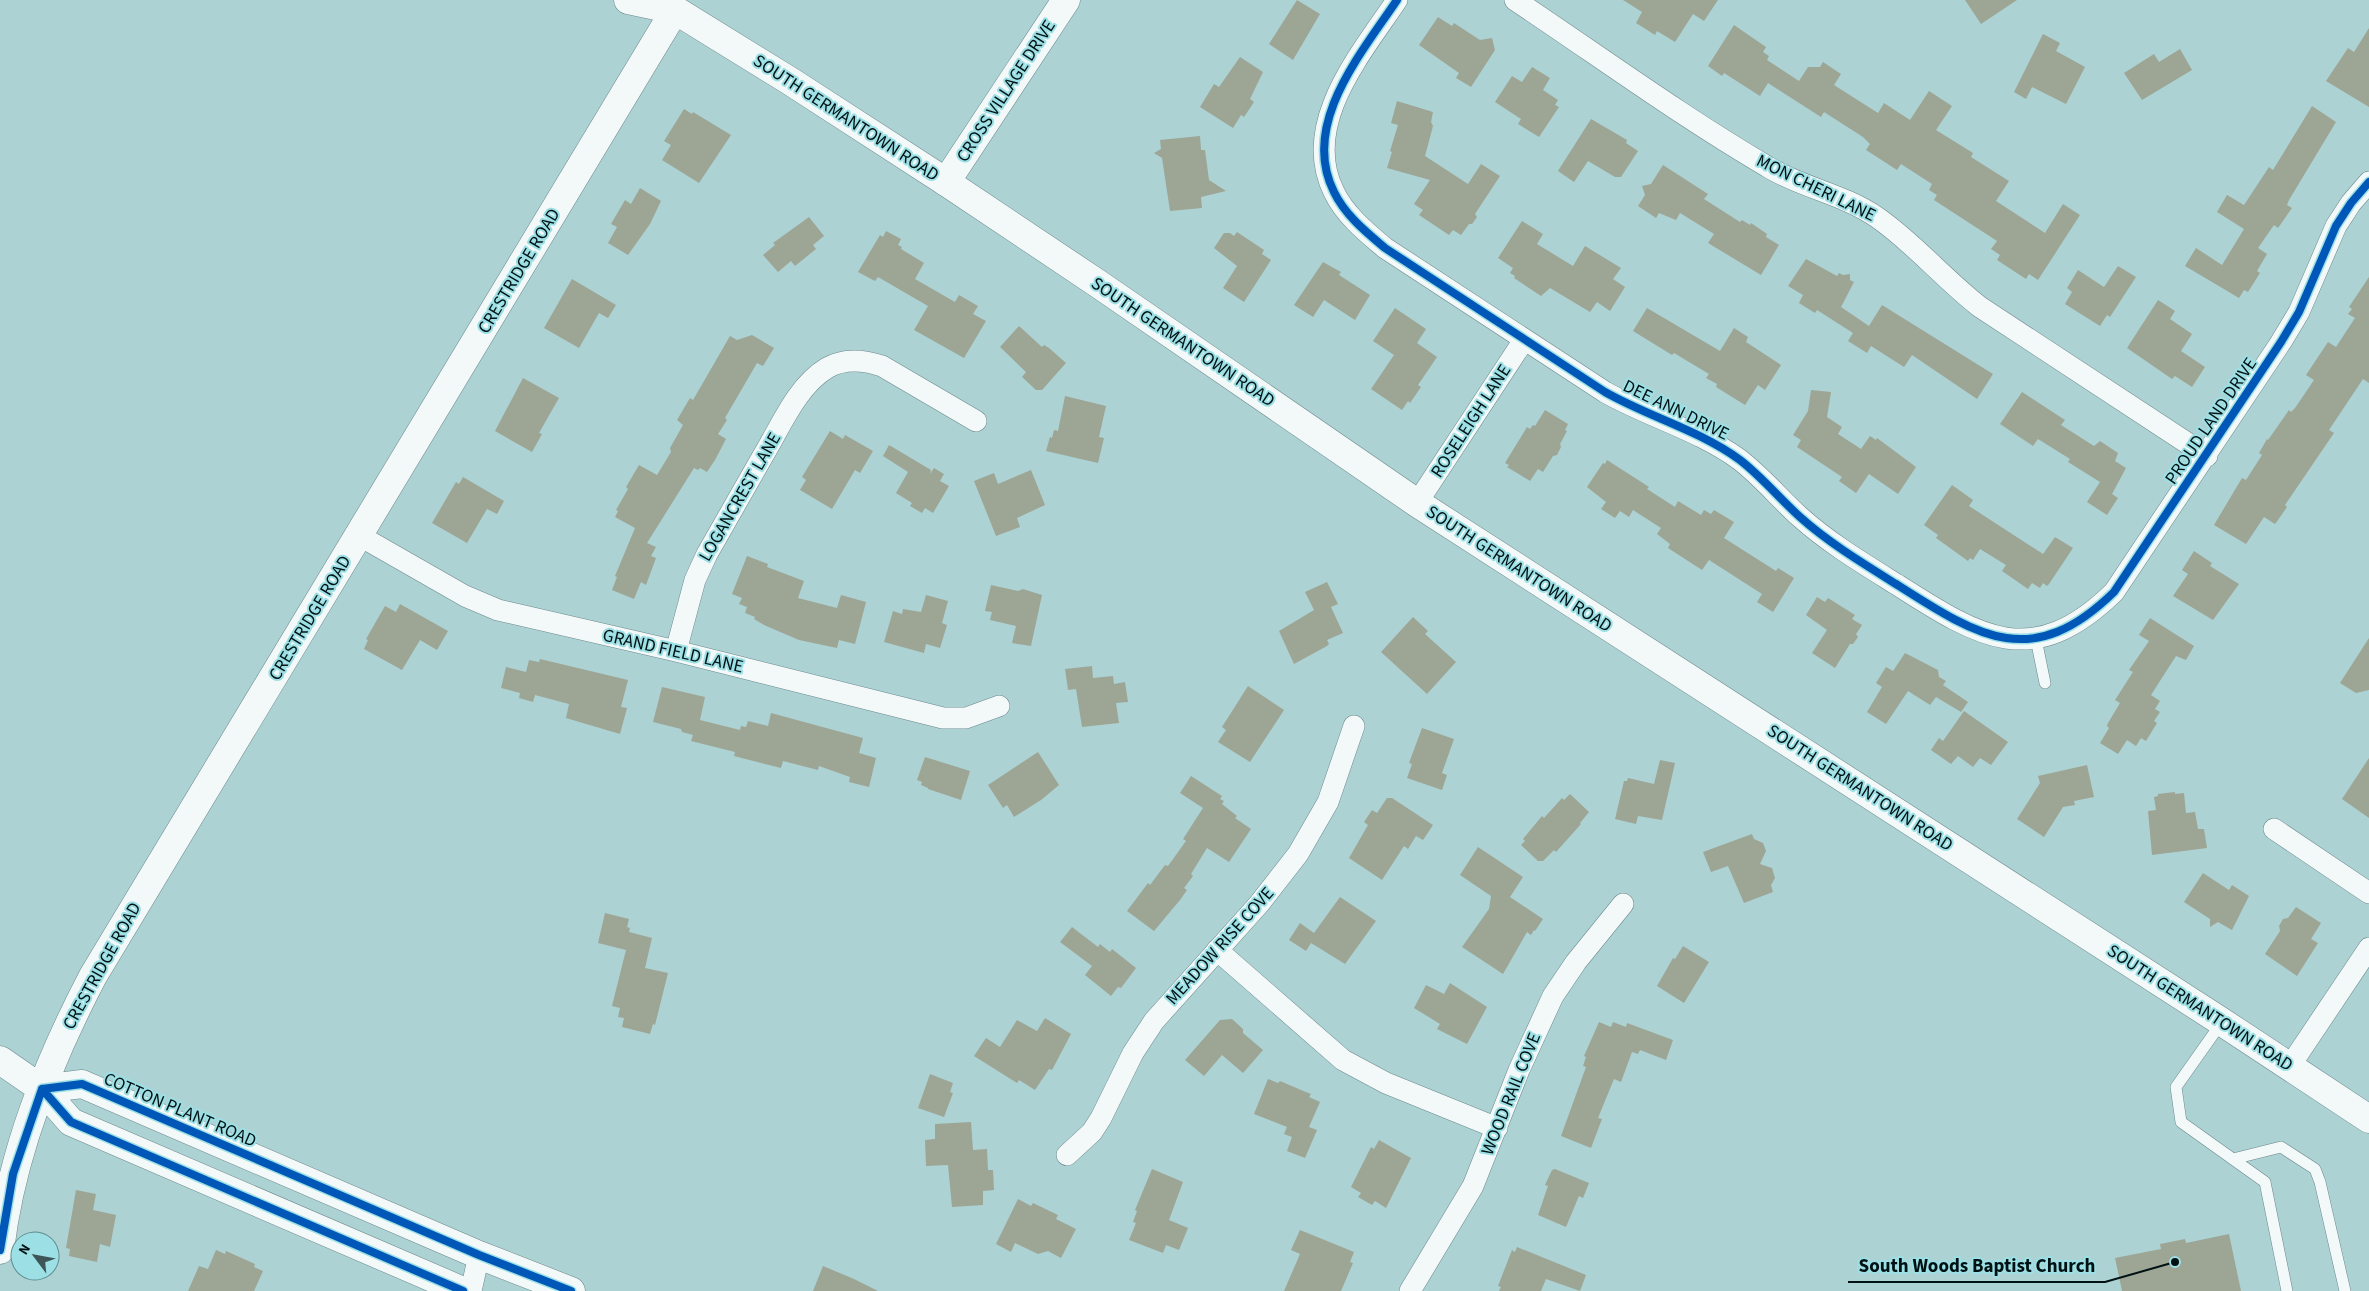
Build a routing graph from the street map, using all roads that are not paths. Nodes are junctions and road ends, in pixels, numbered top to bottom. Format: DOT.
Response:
graph roads {
  1 [pos="628,0"];
  2 [pos="1066,0"];
  3 [pos="1398,0"];
  4 [pos="1515,0"];
  5 [pos="672,5"];
  6 [pos="946,182"];
  7 [pos="2369,182"];
  8 [pos="1524,340"];
  9 [pos="976,421"];
  10 [pos="2206,456"];
  11 [pos="1417,503"];
  12 [pos="360,536"];
  13 [pos="2036,639"];
  14 [pos="676,651"];
  15 [pos="2045,683"];
  16 [pos="999,706"];
  17 [pos="1354,726"];
  18 [pos="2274,829"];
  19 [pos="2369,893"];
  20 [pos="1623,904"];
  21 [pos="2369,948"];
  22 [pos="1217,950"];
  23 [pos="2222,1022"];
  24 [pos="0,1060"];
  25 [pos="2290,1066"];
  26 [pos="42,1089"];
  27 [pos="2369,1120"];
  28 [pos="1497,1128"];
  29 [pos="1067,1155"];
  30 [pos="2233,1159"];
  31 [pos="0,1250"];
  32 [pos="479,1255"];
  33 [pos="464,1291"];
  34 [pos="471,1291"];
  35 [pos="571,1291"];
  36 [pos="1410,1291"];
  37 [pos="2287,1291"];
  38 [pos="2345,1291"];
  1 -- 5 [label="street, SOUTH GERMANTOWN ROAD"];
  2 -- 6 [label="street, CROSS VILLAGE DRIVE"];
  3 -- 8 [label="street, DEE ANN DRIVE"];
  4 -- 10 [label="street, MON CHERI LANE"];
  5 -- 6 [label="street, SOUTH GERMANTOWN ROAD"];
  5 -- 12 [label="street, CRESTRIDGE ROAD"];
  6 -- 11 [label="street, SOUTH GERMANTOWN ROAD"];
  7 -- 10 [label="street, PROUD LAND DRIVE"];
  8 -- 11 [label="street, ROSELEIGH LANE"];
  8 -- 13 [label="street, DEE ANN DRIVE"];
  9 -- 14 [label="street, LOGANCREST LANE"];
  10 -- 13 [label="street, PROUD LAND DRIVE"];
  11 -- 23 [label="street, SOUTH GERMANTOWN ROAD"];
  12 -- 14 [label="street, GRAND FIELD LANE"];
  12 -- 26 [label="street, CRESTRIDGE ROAD"];
  13 -- 15 [label="lane"];
  14 -- 16 [label="street, GRAND FIELD LANE"];
  17 -- 22 [label="street, MEADOW RISE COVE"];
  18 -- 19 [label="street"];
  20 -- 28 [label="street, WOOD RAIL COVE"];
  21 -- 25 [label="street"];
  22 -- 28 [label="street"];
  22 -- 29 [label="street, MEADOW RISE COVE"];
  23 -- 25 [label="street, SOUTH GERMANTOWN ROAD"];
  23 -- 30 [label="lane"];
  24 -- 26 [label="street"];
  25 -- 27 [label="street, SOUTH GERMANTOWN ROAD"];
  26 -- 31 [label="street, CRESTRIDGE ROAD"];
  26 -- 32 [label="street, COTTON PLANT ROAD"];
  26 -- 33 [label="street"];
  28 -- 36 [label="street, WOOD RAIL COVE"];
  30 -- 37 [label="lane"];
  30 -- 38 [label="lane"];
  32 -- 34 [label="street"];
  32 -- 35 [label="street, COTTON PLANT ROAD"];
}
